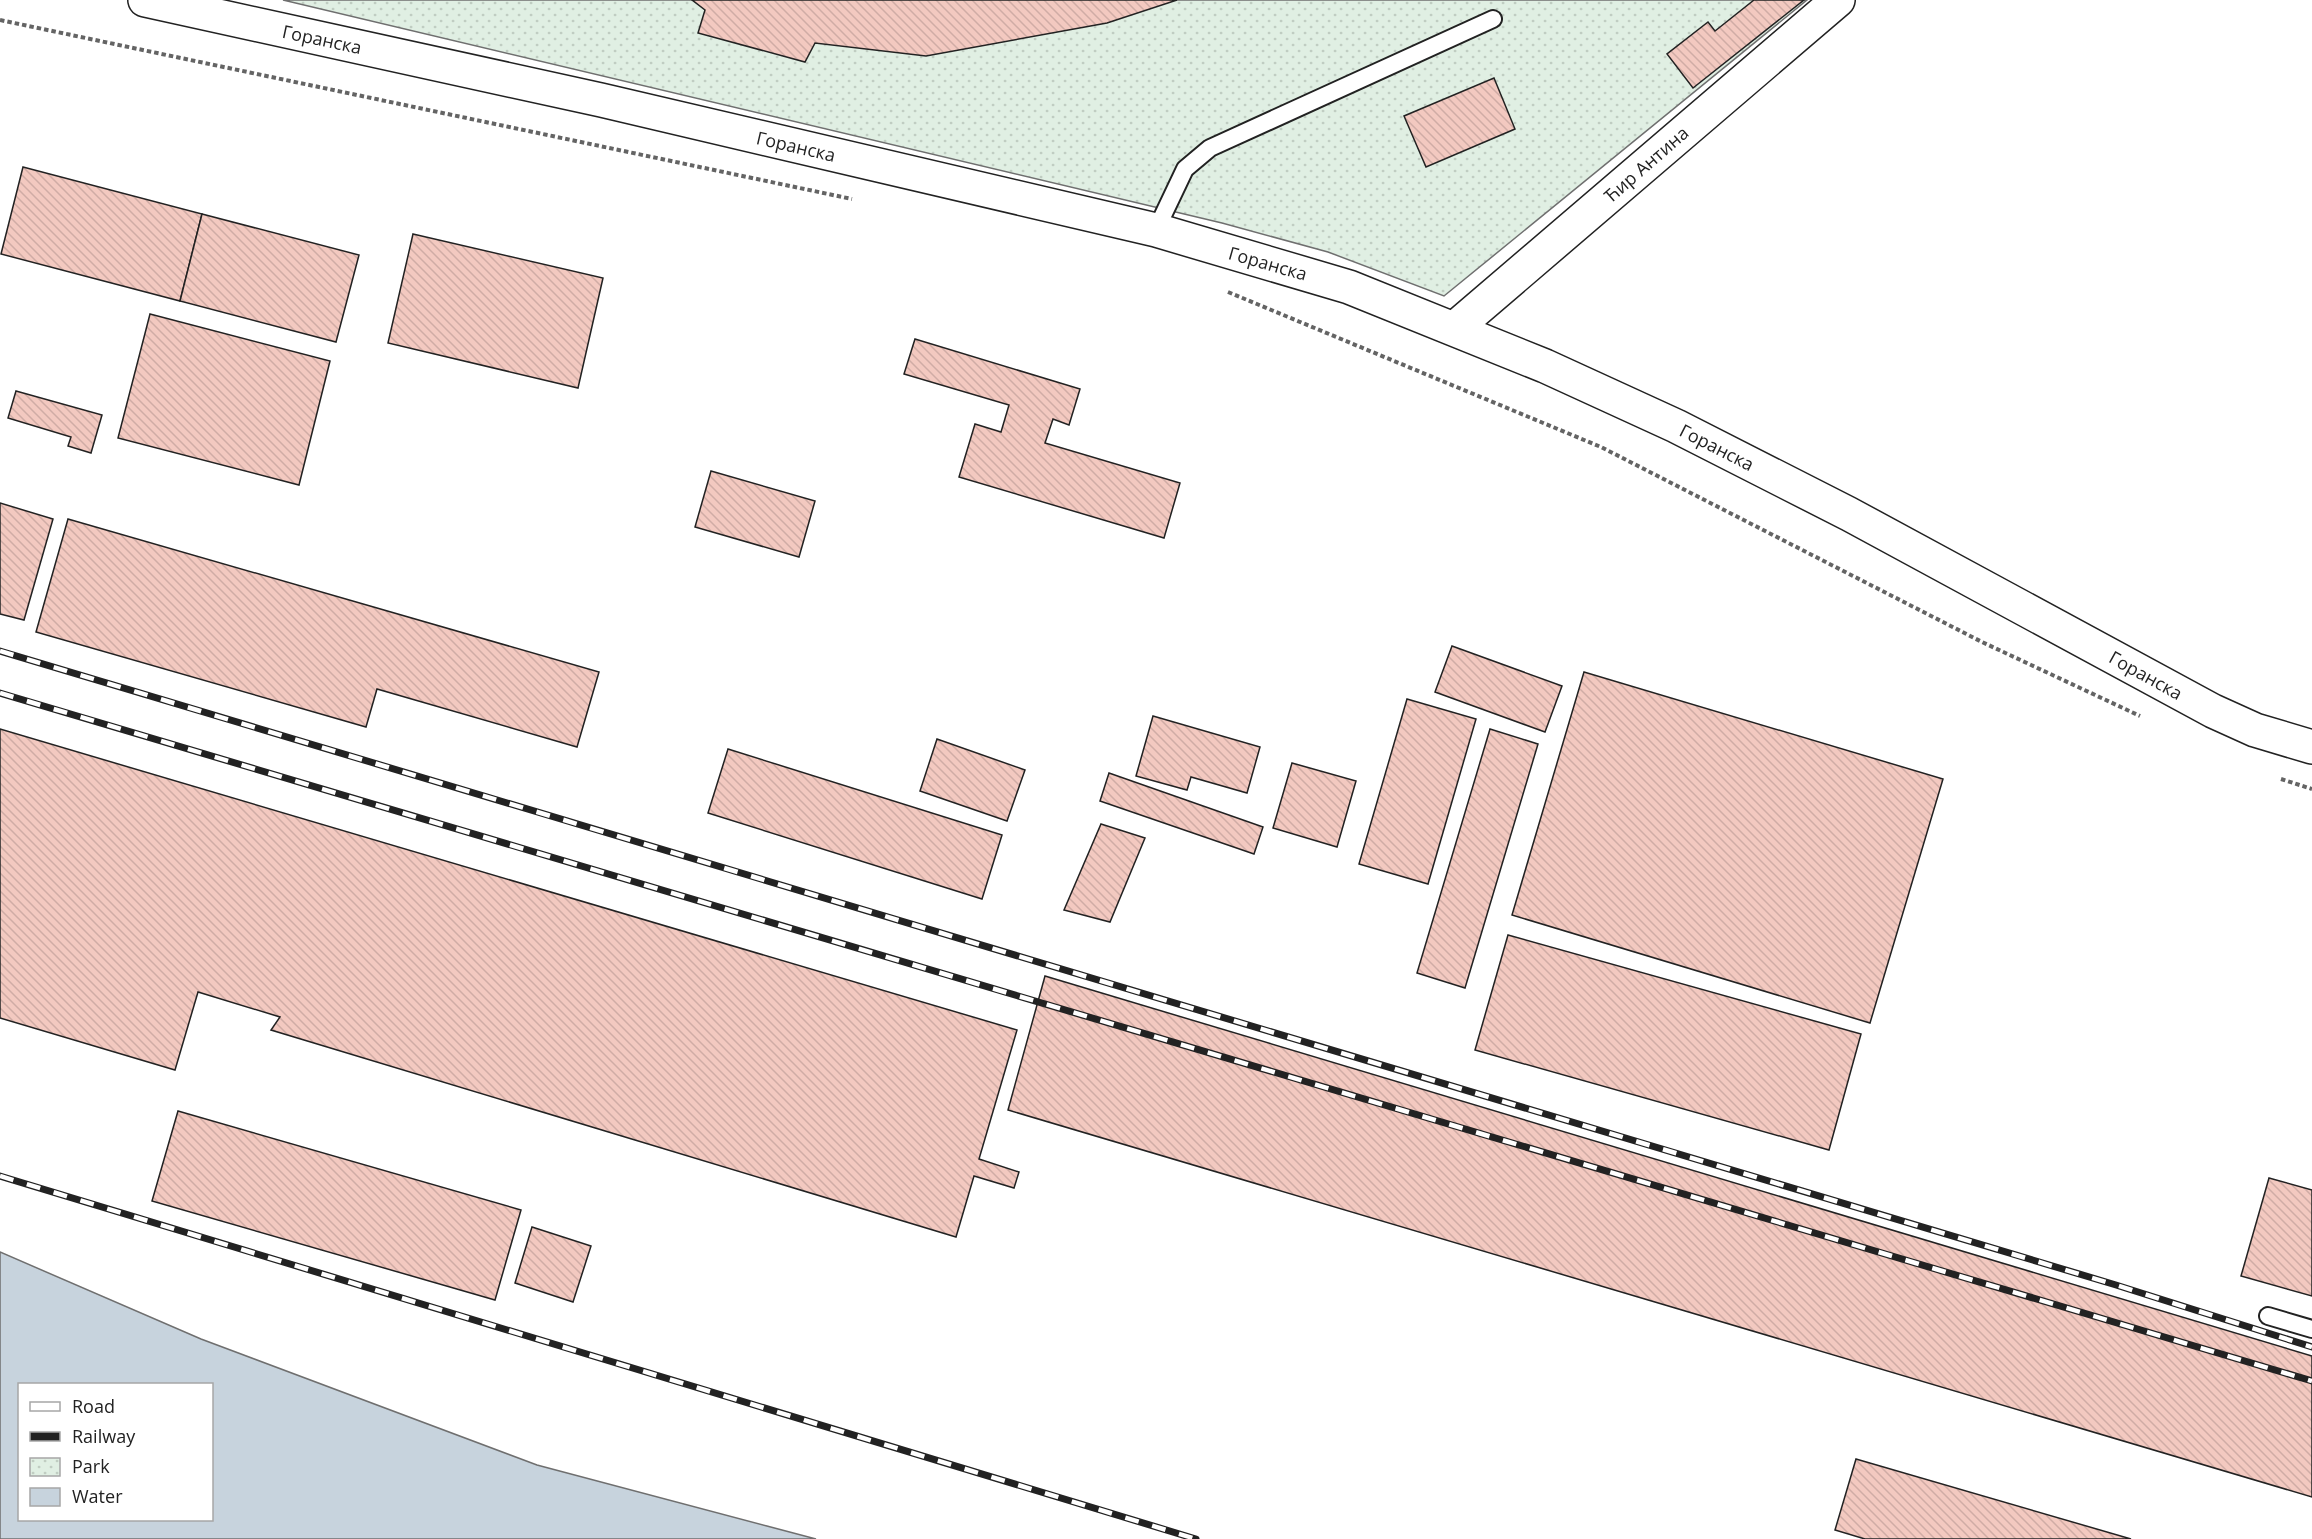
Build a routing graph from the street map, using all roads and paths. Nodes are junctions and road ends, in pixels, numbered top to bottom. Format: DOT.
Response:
graph roads {
  1 [pos="145,0"];
  2 [pos="1838,0"];
  3 [pos="1493,19"];
  4 [pos="0,20"];
  5 [pos="858,200"];
  6 [pos="1155,230"];
  7 [pos="1224,290"];
  8 [pos="1455,328"];
  9 [pos="2141,717"];
  10 [pos="2312,747"];
  11 [pos="2280,778"];
  12 [pos="2312,789"];
  13 [pos="2268,1316"];
  14 [pos="2312,1329"];
  1 -- 6 [label="main road, Горанска"];
  2 -- 8 [label="main road, Ћир Антина"];
  3 -- 6 [label="lane"];
  4 -- 5 [label="path"];
  6 -- 8 [label="main road, Горанска"];
  7 -- 9 [label="path"];
  8 -- 10 [label="main road, Горанска"];
  11 -- 12 [label="path"];
  13 -- 14 [label="lane"];
}
